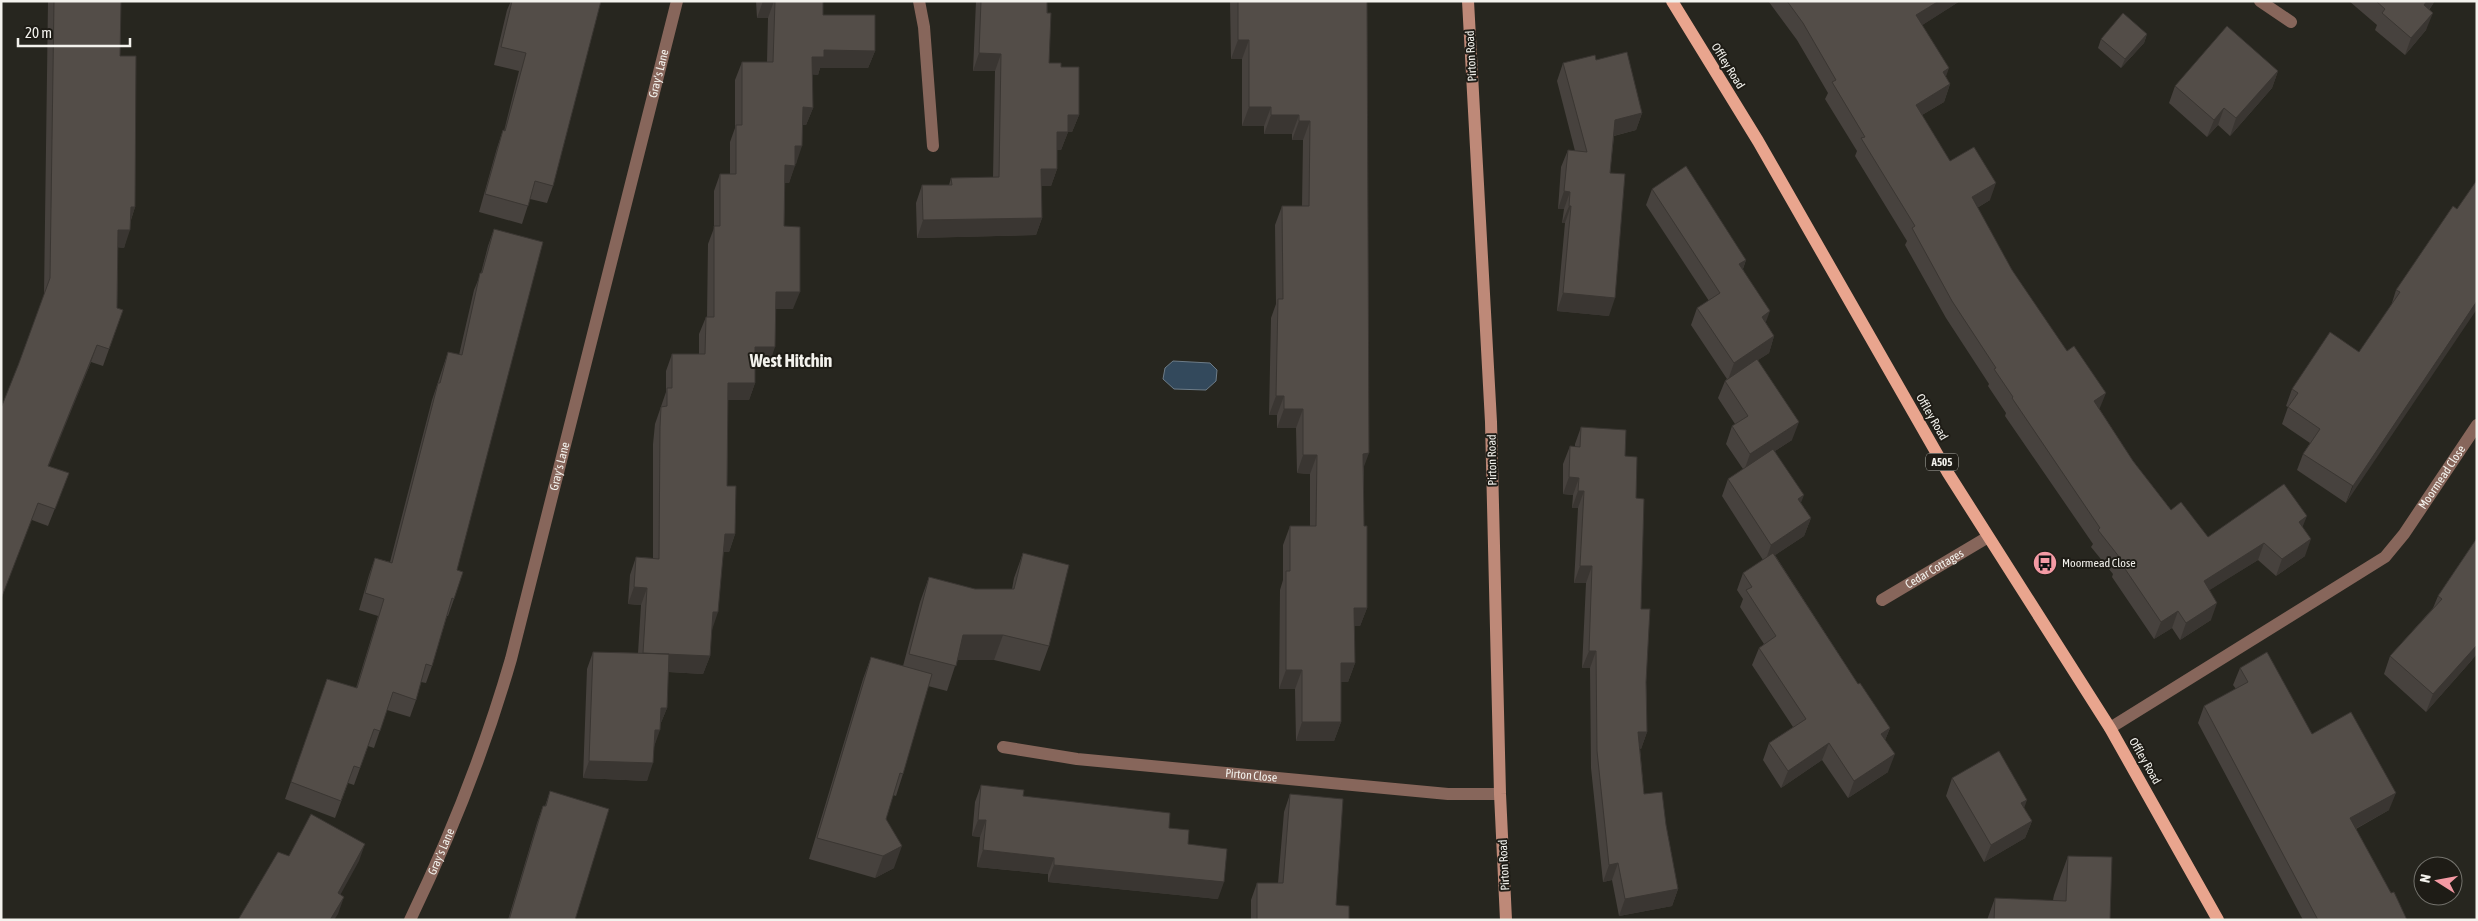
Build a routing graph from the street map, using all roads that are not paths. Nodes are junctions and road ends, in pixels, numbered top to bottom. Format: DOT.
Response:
graph roads {
  1 [pos="677,1"];
  2 [pos="919,1"];
  3 [pos="1468,1"];
  4 [pos="1672,1"];
  5 [pos="2260,1"];
  6 [pos="2291,22"];
  7 [pos="933,146"];
  8 [pos="2477,425"];
  9 [pos="1988,537"];
  10 [pos="1882,600"];
  11 [pos="2110,728"];
  12 [pos="1002,747"];
  13 [pos="1500,794"];
  14 [pos="410,920"];
  15 [pos="1506,920"];
  16 [pos="2218,920"];
  1 -- 14 [label="street, Gray's Lane"];
  2 -- 7 [label="street"];
  3 -- 13 [label="main road, Pirton Road"];
  4 -- 9 [label="main road, Offley Road / A505"];
  5 -- 6 [label="street"];
  8 -- 11 [label="street, Moormead Close"];
  9 -- 10 [label="street, Cedar Cottages"];
  9 -- 11 [label="main road, Offley Road / A505"];
  11 -- 16 [label="main road, Offley Road / A505"];
  12 -- 13 [label="street, Pirton Close"];
  13 -- 15 [label="main road, Pirton Road"];
}
